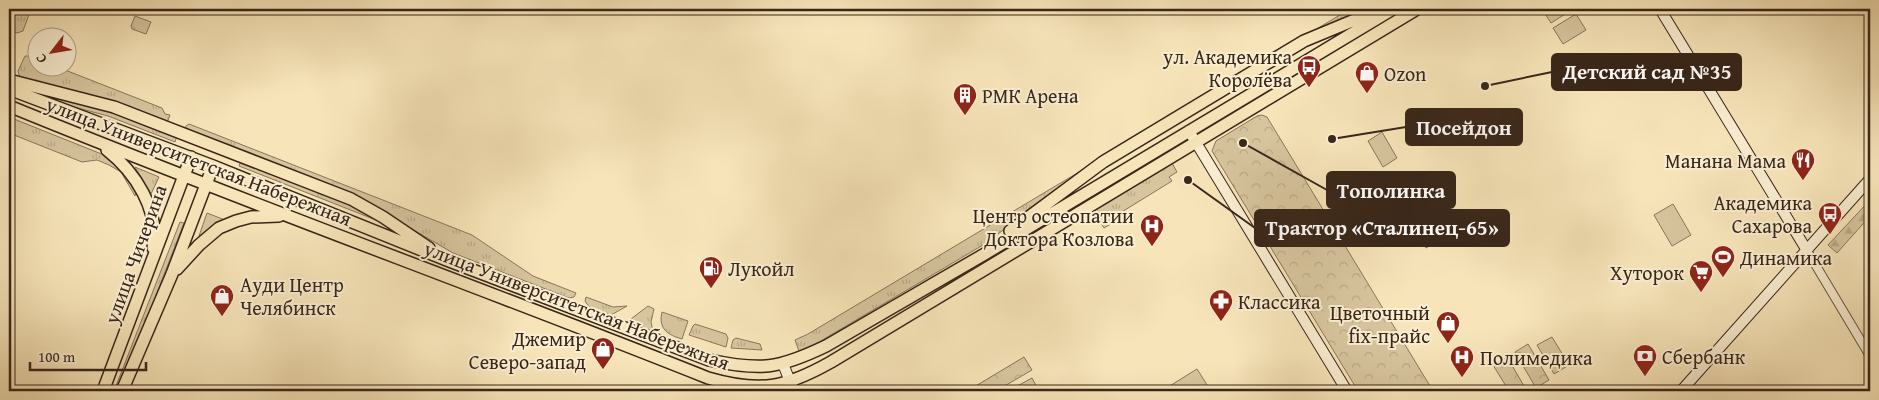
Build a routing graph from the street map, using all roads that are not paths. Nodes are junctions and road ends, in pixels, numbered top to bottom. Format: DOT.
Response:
graph roads {
  1 [pos="1383,9"];
  2 [pos="1393,9"];
  3 [pos="1417,9"];
  4 [pos="1660,9"];
  5 [pos="9,80"];
  6 [pos="9,89"];
  7 [pos="9,106"];
  8 [pos="1188,132"];
  9 [pos="97,143"];
  10 [pos="1196,143"];
  11 [pos="191,157"];
  12 [pos="213,166"];
  13 [pos="183,176"];
  14 [pos="1870,178"];
  15 [pos="206,185"];
  16 [pos="286,215"];
  17 [pos="1806,248"];
  18 [pos="983,255"];
  19 [pos="449,261"];
  20 [pos="150,268"];
  21 [pos="172,274"];
  22 [pos="1870,356"];
  23 [pos="783,364"];
  24 [pos="792,387"];
  25 [pos="102,391"];
  26 [pos="122,391"];
  27 [pos="1347,391"];
  28 [pos="1680,391"];
  1 -- 18 [label="main road"];
  2 -- 8 [label="main road, улица Университетская Набережная"];
  3 -- 10 [label="main road, улица Университетская Набережная"];
  4 -- 17 [label="street"];
  5 -- 19 [label="main road"];
  6 -- 11 [label="main road, улица Университетская Набережная"];
  7 -- 9 [label="main road, улица Университетская Набережная"];
  8 -- 10 [label="street"];
  8 -- 18 [label="main road, улица Университетская Набережная"];
  9 -- 13 [label="main road, улица Университетская Набережная"];
  9 -- 20 [label="main road"];
  10 -- 24 [label="main road, улица Университетская Набережная"];
  10 -- 27 [label="street"];
  11 -- 12 [label="main road, улица Университетская Набережная"];
  11 -- 13 [label="main road, улица Чичерина"];
  12 -- 15 [label="main road, улица Чичерина"];
  12 -- 19 [label="main road, улица Университетская Набережная"];
  13 -- 15 [label="main road, улица Университетская Набережная"];
  13 -- 20 [label="main road, улица Чичерина"];
  14 -- 17 [label="street"];
  15 -- 16 [label="main road, улица Университетская Набережная"];
  15 -- 21 [label="main road, улица Чичерина"];
  16 -- 21 [label="main road"];
  16 -- 24 [label="main road, улица Университетская Набережная"];
  17 -- 22 [label="street"];
  17 -- 28 [label="street"];
  18 -- 23 [label="main road, улица Университетская Набережная"];
  19 -- 23 [label="main road, улица Университетская Набережная"];
  20 -- 25 [label="main road, улица Чичерина"];
  21 -- 26 [label="main road, улица Чичерина"];
  23 -- 24 [label="street"];
}
